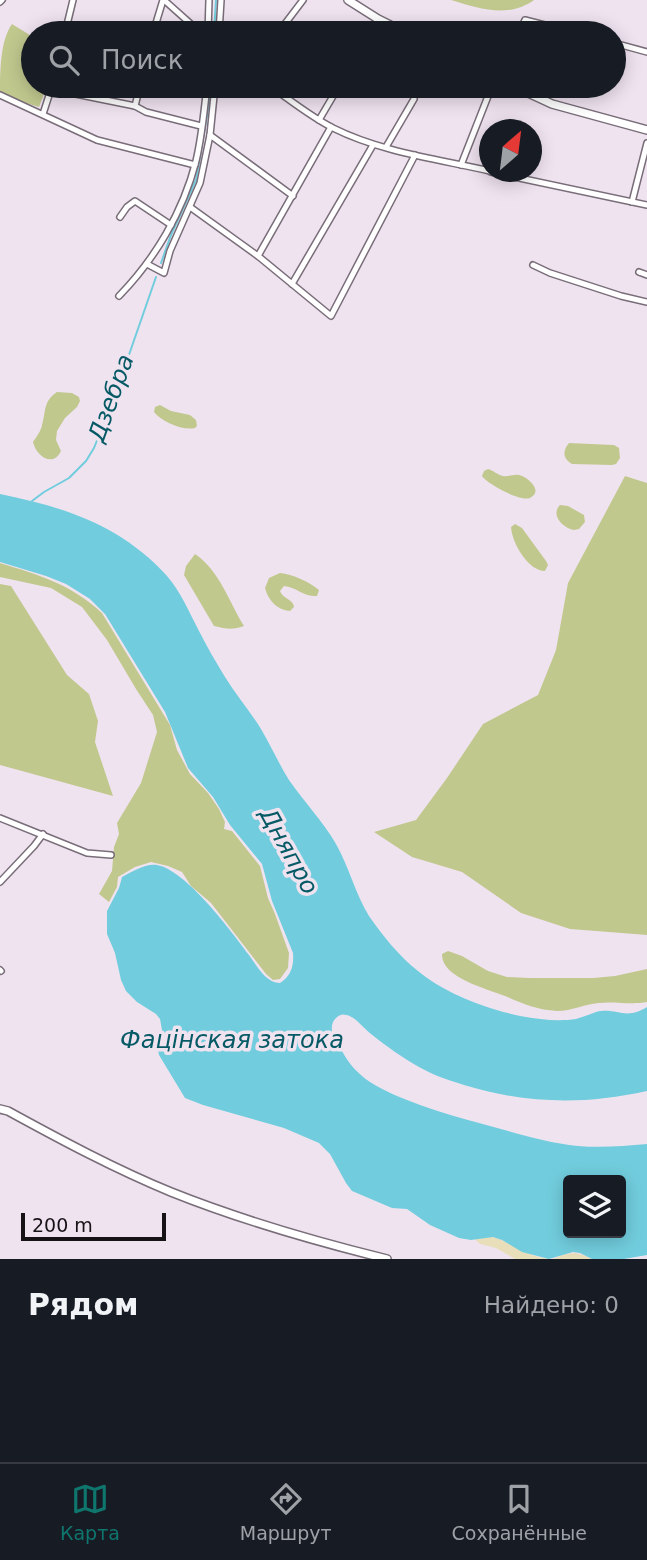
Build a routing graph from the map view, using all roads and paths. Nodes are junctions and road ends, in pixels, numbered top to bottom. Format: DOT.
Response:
graph roads {
  1 [pos="73,0"];
  2 [pos="163,0"];
  3 [pos="209,0"];
  4 [pos="221,0"];
  5 [pos="303,0"];
  6 [pos="348,0"];
  7 [pos="379,19"];
  8 [pos="68,21"];
  9 [pos="157,21"];
  10 [pos="187,21"];
  11 [pos="208,21"];
  12 [pos="220,21"];
  13 [pos="287,21"];
  14 [pos="383,21"];
  15 [pos="626,46"];
  16 [pos="647,52"];
  17 [pos="0,95"];
  18 [pos="48,98"];
  19 [pos="98,98"];
  20 [pos="137,98"];
  21 [pos="205,98"];
  22 [pos="214,98"];
  23 [pos="287,98"];
  24 [pos="332,98"];
  25 [pos="487,98"];
  26 [pos="539,98"];
  27 [pos="414,99"];
  28 [pos="135,106"];
  29 [pos="43,114"];
  30 [pos="319,120"];
  31 [pos="201,126"];
  32 [pos="331,127"];
  33 [pos="647,130"];
  34 [pos="210,135"];
  35 [pos="647,143"];
  36 [pos="373,145"];
  37 [pos="386,147"];
  38 [pos="415,155"];
  39 [pos="195,165"];
  40 [pos="461,165"];
  41 [pos="479,169"];
  42 [pos="538,182"];
  43 [pos="293,196"];
  44 [pos="632,202"];
  45 [pos="647,205"];
  46 [pos="190,206"];
  47 [pos="120,217"];
  48 [pos="171,225"];
  49 [pos="258,256"];
  50 [pos="147,264"];
  51 [pos="533,265"];
  52 [pos="639,272"];
  53 [pos="647,275"];
  54 [pos="292,284"];
  55 [pos="119,296"];
  56 [pos="647,302"];
  57 [pos="0,818"];
  58 [pos="43,834"];
  59 [pos="111,855"];
  60 [pos="0,883"];
  61 [pos="0,1103"];
  62 [pos="4,1110"];
  63 [pos="387,1259"];
  1 -- 8 [label="street"];
  2 -- 9 [label="street"];
  2 -- 10 [label="street"];
  3 -- 11 [label="street"];
  4 -- 12 [label="street"];
  5 -- 13 [label="street"];
  6 -- 7 [label="street"];
  7 -- 14 [label="street"];
  15 -- 16 [label="street"];
  17 -- 29 [label="street"];
  18 -- 29 [label="street"];
  19 -- 28 [label="street"];
  20 -- 28 [label="street"];
  21 -- 31 [label="street"];
  22 -- 34 [label="street"];
  23 -- 30 [label="street"];
  24 -- 30 [label="street"];
  25 -- 40 [label="street"];
  26 -- 33 [label="street"];
  27 -- 37 [label="street"];
  28 -- 31 [label="street"];
  29 -- 39 [label="street"];
  30 -- 32 [label="street"];
  31 -- 39 [label="street"];
  32 -- 36 [label="street"];
  32 -- 43 [label="street"];
  34 -- 43 [label="street"];
  34 -- 46 [label="street"];
  35 -- 44 [label="street"];
  36 -- 37 [label="street"];
  36 -- 54 [label="street"];
  37 -- 38 [label="street"];
  38 -- 40 [label="street"];
  38 -- 54 [label="street"];
  39 -- 48 [label="street"];
  40 -- 41 [label="street"];
  42 -- 44 [label="street"];
  43 -- 49 [label="street"];
  44 -- 45 [label="street"];
  46 -- 49 [label="street"];
  46 -- 50 [label="street"];
  47 -- 48 [label="street"];
  48 -- 50 [label="street"];
  49 -- 54 [label="street"];
  50 -- 55 [label="street"];
  51 -- 56 [label="street"];
  52 -- 53 [label="street"];
  57 -- 58 [label="street"];
  58 -- 59 [label="street"];
  58 -- 60 [label="street"];
  61 -- 62 [label="street"];
  62 -- 63 [label="street"];
}
